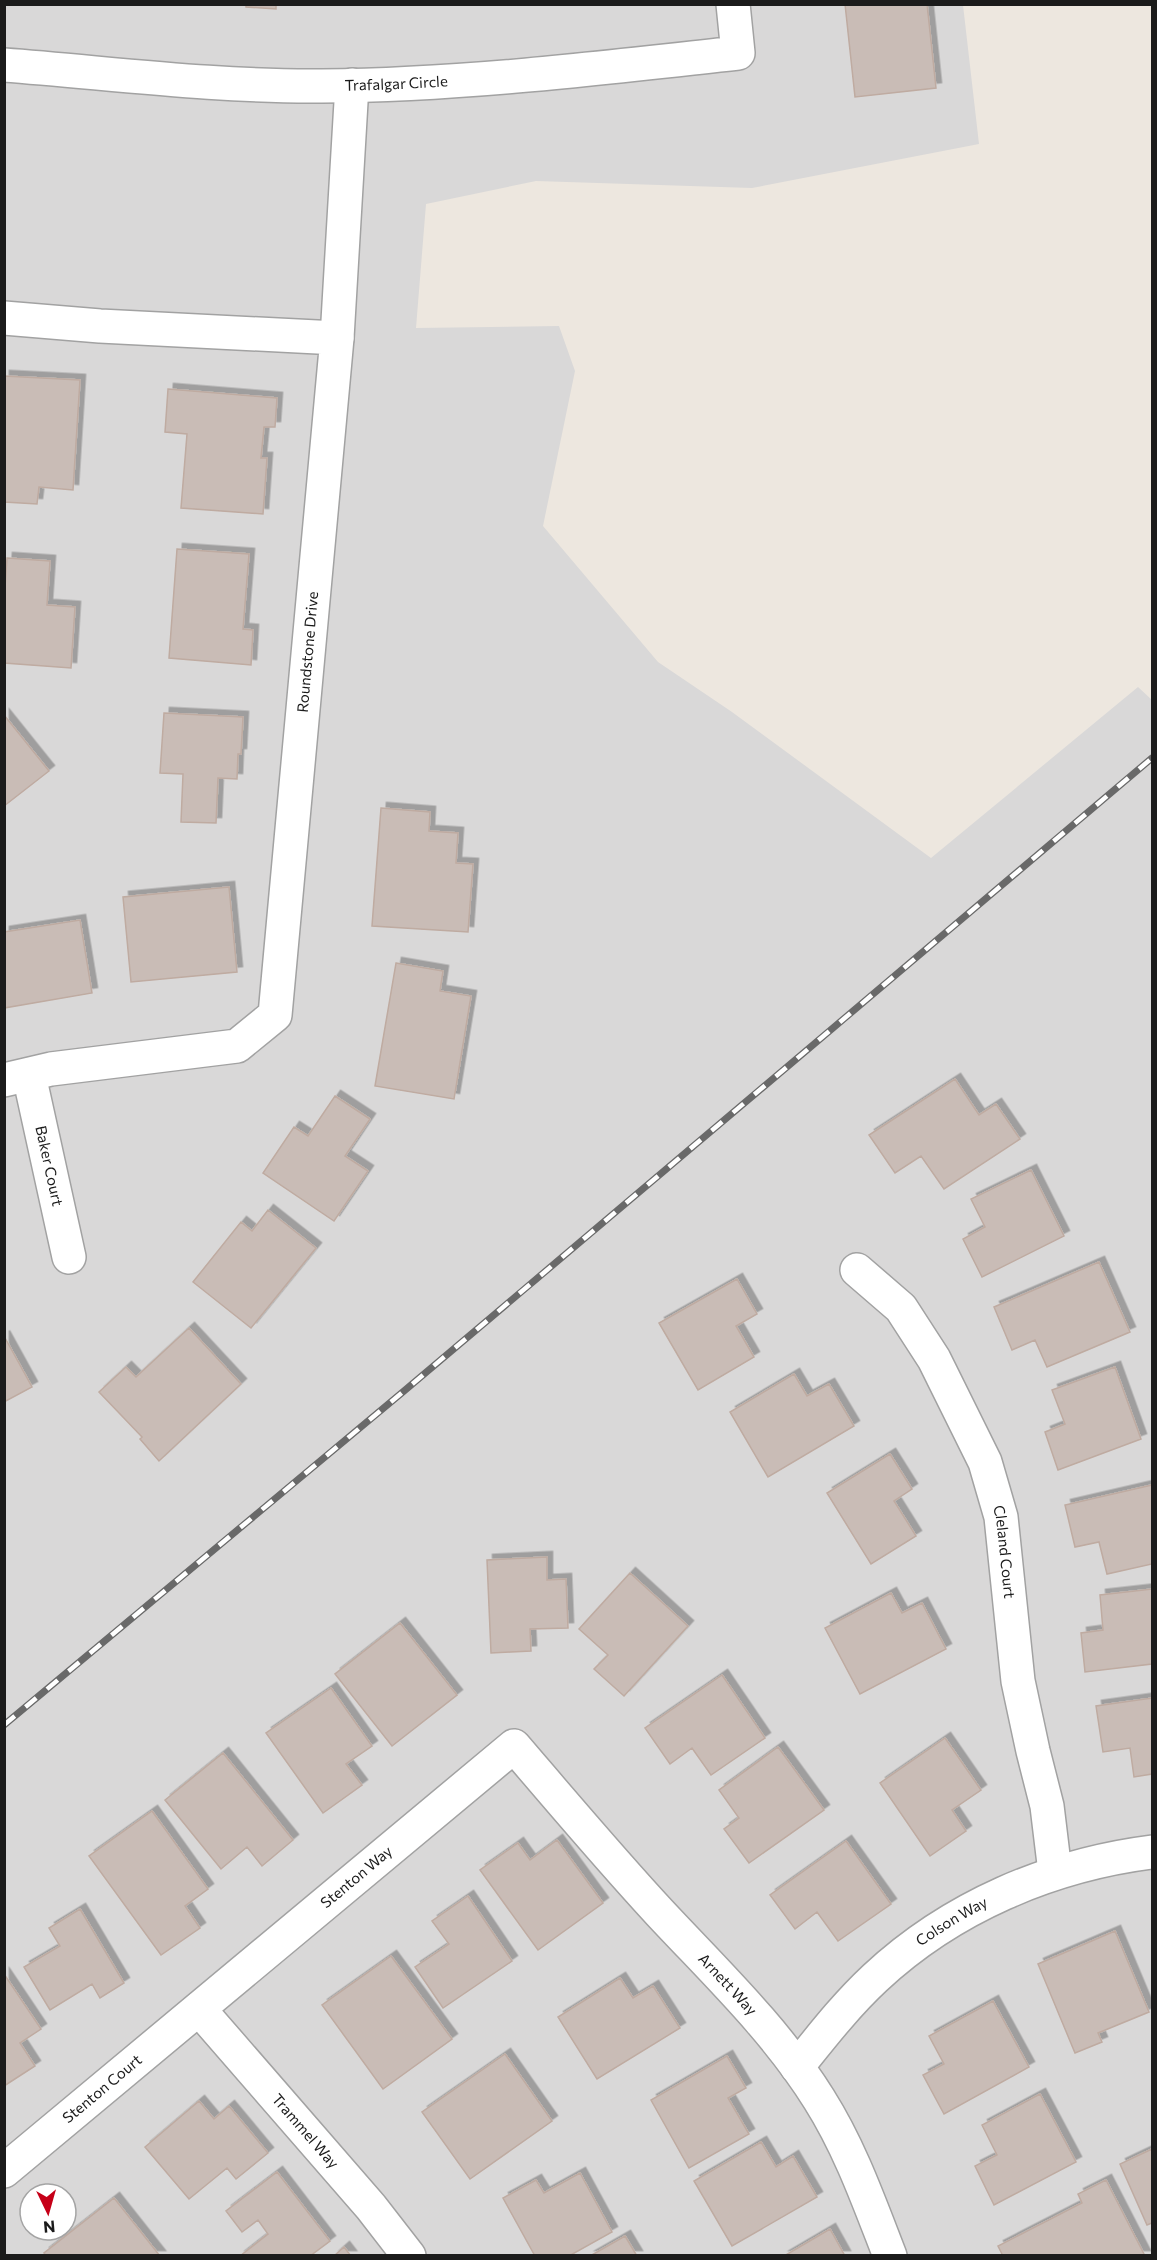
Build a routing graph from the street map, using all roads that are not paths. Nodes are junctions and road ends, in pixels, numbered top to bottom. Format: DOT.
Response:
graph roads {
  1 [pos="733,4"];
  2 [pos="4,65"];
  3 [pos="352,85"];
  4 [pos="4,318"];
  5 [pos="337,338"];
  6 [pos="17,1078"];
  7 [pos="69,1257"];
  8 [pos="857,1270"];
  9 [pos="514,1746"];
  10 [pos="1152,1852"];
  11 [pos="1055,1872"];
  12 [pos="199,2008"];
  13 [pos="797,2067"];
  14 [pos="4,2171"];
  15 [pos="409,2256"];
  16 [pos="890,2256"];
  1 -- 3 [label="street, Trafalgar Circle"];
  2 -- 3 [label="street, Trafalgar Circle"];
  3 -- 5 [label="street, Roundstone Drive"];
  4 -- 5 [label="street"];
  5 -- 6 [label="street, Roundstone Drive"];
  6 -- 7 [label="street, Baker Court"];
  8 -- 11 [label="street, Cleland Court"];
  9 -- 12 [label="street, Stenton Way"];
  9 -- 13 [label="street, Arnett Way"];
  10 -- 11 [label="street, Colson Way"];
  11 -- 13 [label="street, Colson Way"];
  12 -- 14 [label="street, Stenton Court"];
  12 -- 15 [label="street, Trammel Way"];
  13 -- 16 [label="street, Arnett Way"];
}
